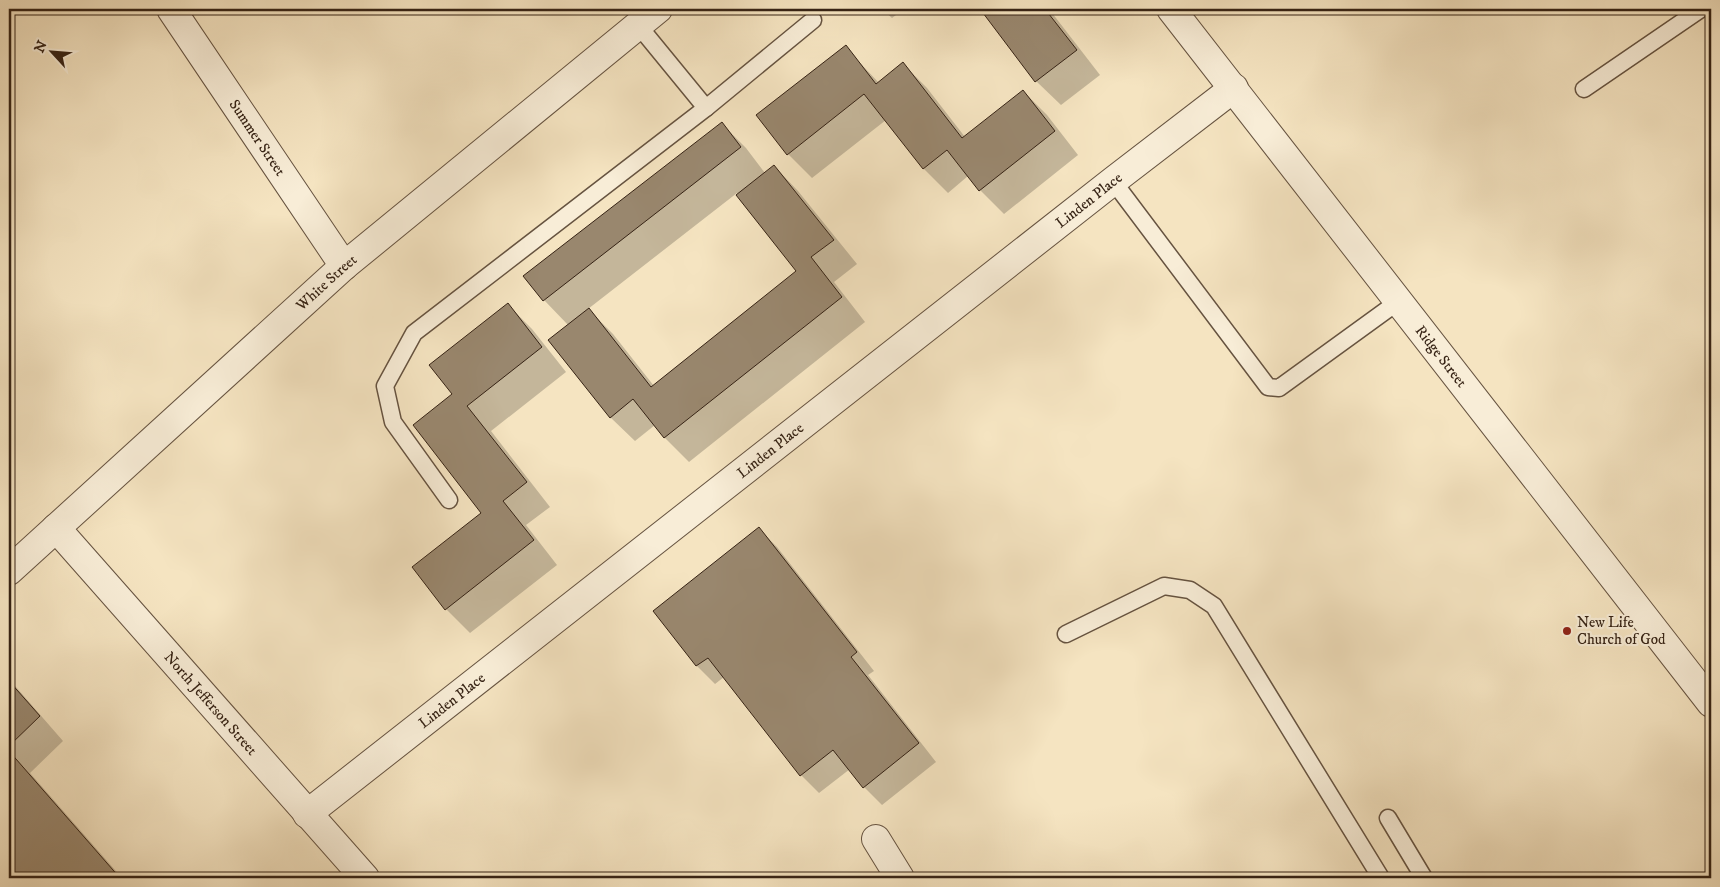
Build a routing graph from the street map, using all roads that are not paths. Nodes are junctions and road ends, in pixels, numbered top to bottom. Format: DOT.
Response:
graph roads {
  1 [pos="171,9"];
  2 [pos="1171,9"];
  3 [pos="1701,9"];
  4 [pos="648,17"];
  5 [pos="814,20"];
  6 [pos="1234,88"];
  7 [pos="1584,89"];
  8 [pos="706,108"];
  9 [pos="1113,181"];
  10 [pos="344,266"];
  11 [pos="1399,301"];
  12 [pos="449,500"];
  13 [pos="56,528"];
  14 [pos="9,571"];
  15 [pos="1066,634"];
  16 [pos="1711,703"];
  17 [pos="307,814"];
  18 [pos="1388,818"];
  19 [pos="876,839"];
  20 [pos="365,878"];
  21 [pos="900,878"];
  22 [pos="1381,878"];
  23 [pos="1424,878"];
  1 -- 10 [label="street, Summer Street"];
  2 -- 6 [label="street, Ridge Street"];
  3 -- 7 [label="lane"];
  4 -- 8 [label="lane"];
  4 -- 10 [label="street, White Street"];
  5 -- 8 [label="lane"];
  6 -- 9 [label="street, Linden Place"];
  6 -- 11 [label="street, Ridge Street"];
  8 -- 12 [label="lane"];
  9 -- 11 [label="lane"];
  9 -- 17 [label="street, Linden Place"];
  10 -- 13 [label="street, White Street"];
  11 -- 16 [label="street, Ridge Street"];
  13 -- 14 [label="street, White Street"];
  13 -- 17 [label="street, North Jefferson Street"];
  15 -- 22 [label="lane"];
  17 -- 20 [label="street, North Jefferson Street"];
  18 -- 23 [label="lane"];
  19 -- 21 [label="street"];
}
